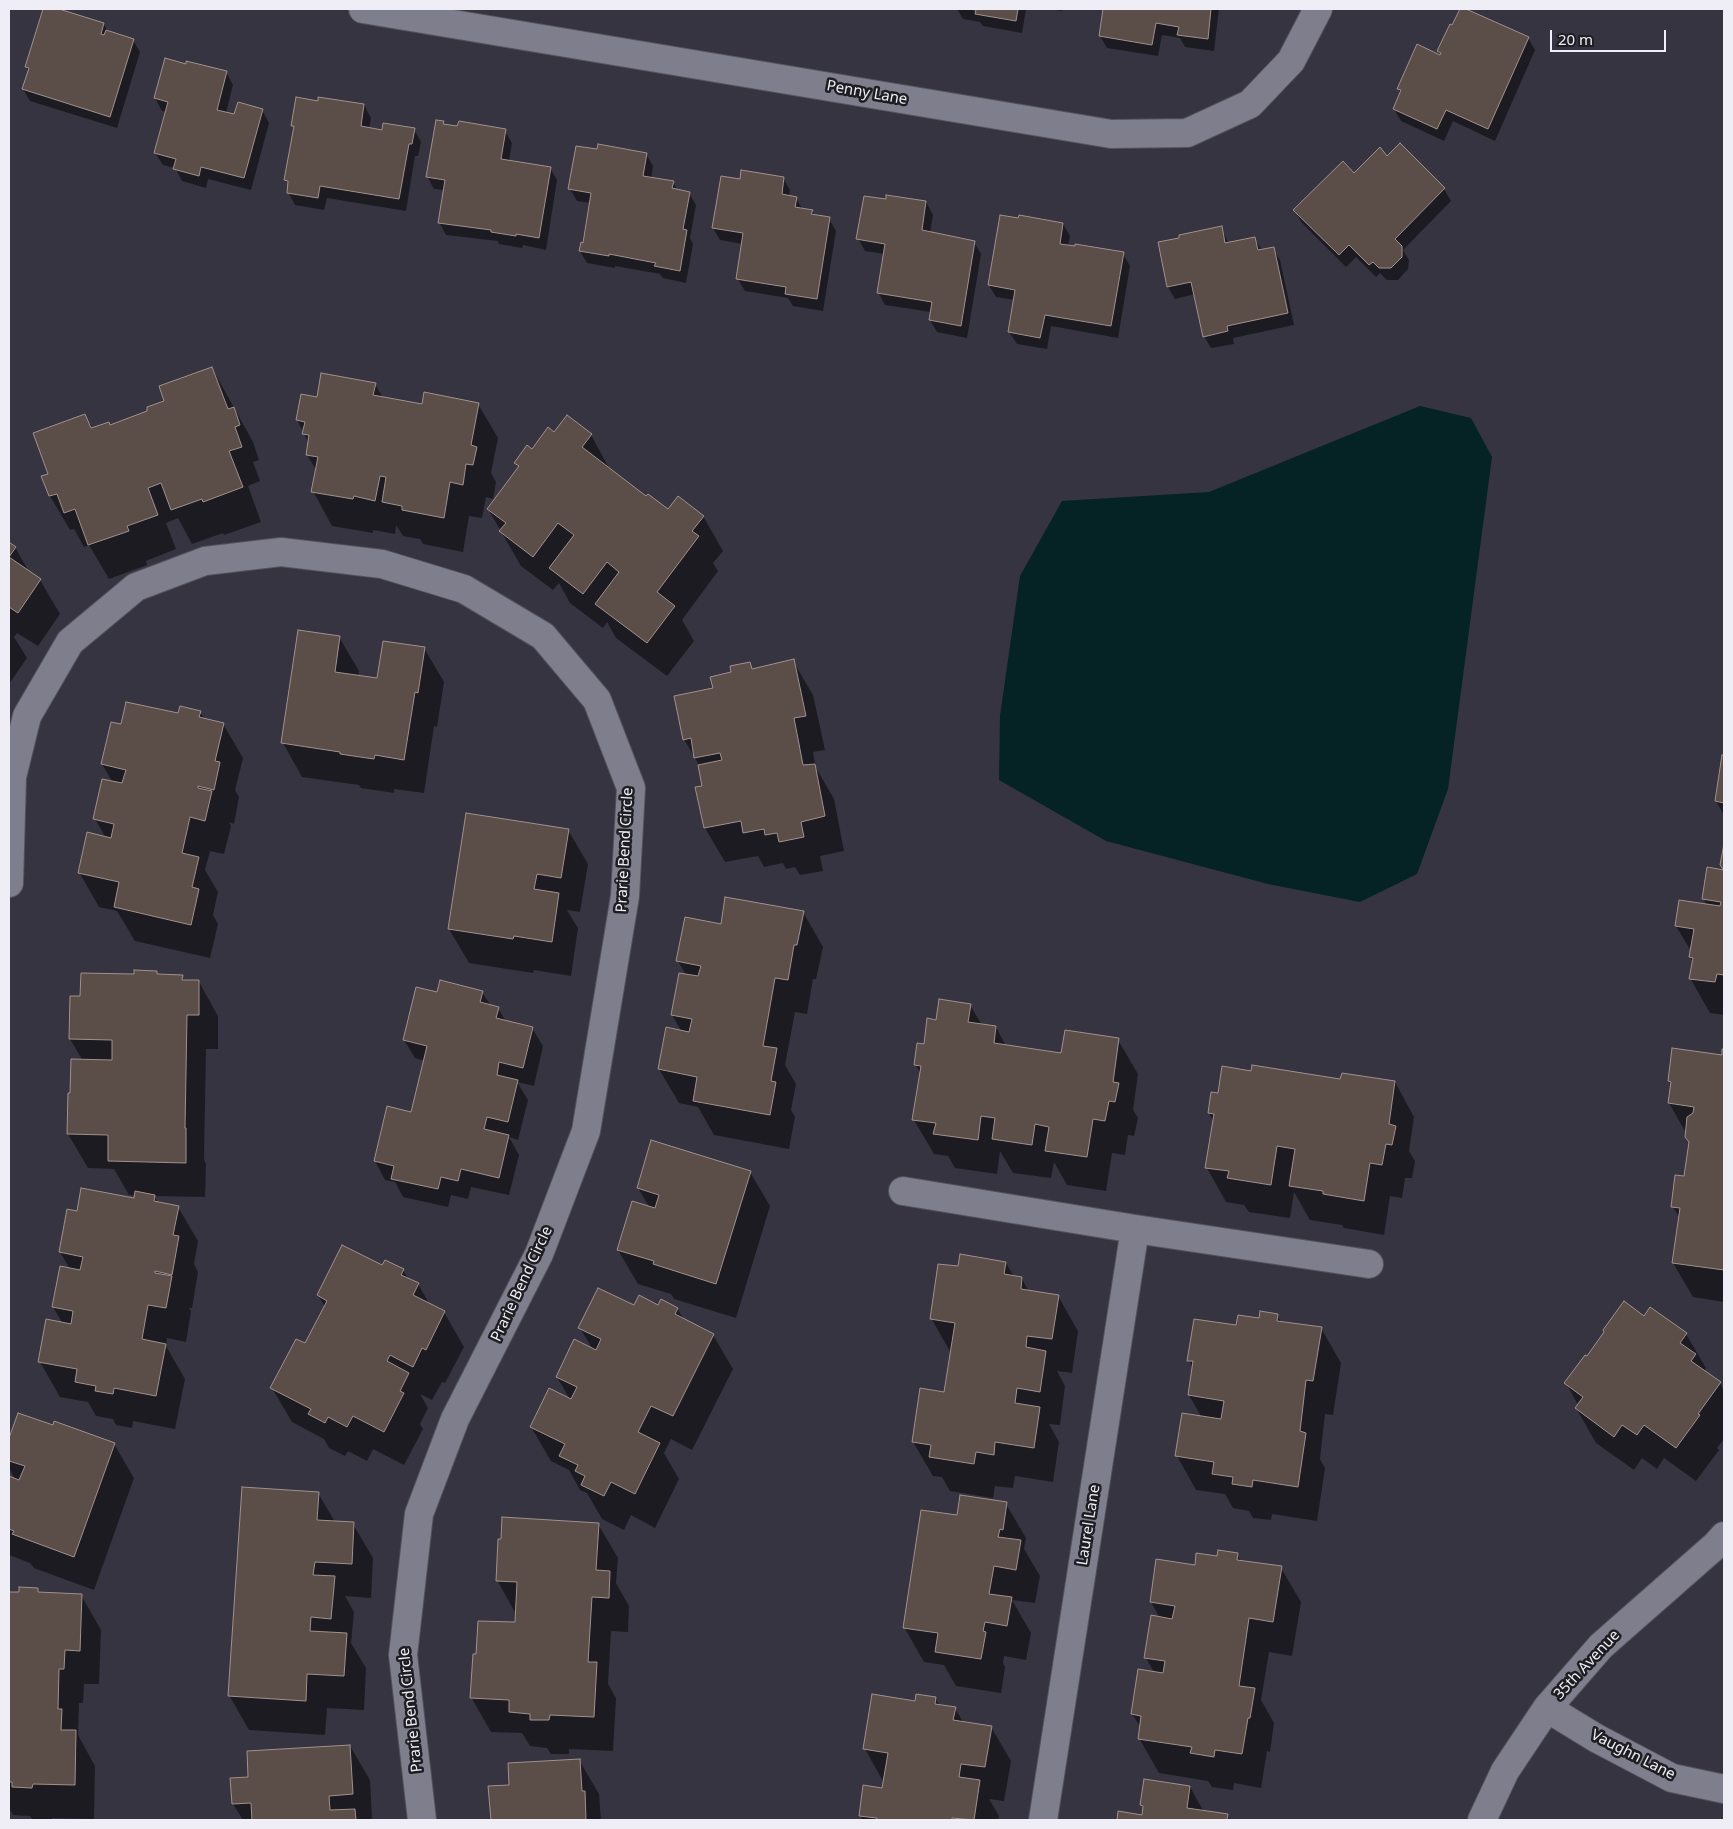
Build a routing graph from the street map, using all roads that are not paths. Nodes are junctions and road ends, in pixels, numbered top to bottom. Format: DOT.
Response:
graph roads {
  1 [pos="363,9"];
  2 [pos="1318,9"];
  3 [pos="9,883"];
  4 [pos="902,1191"];
  5 [pos="1135,1229"];
  6 [pos="1368,1264"];
  7 [pos="1724,1536"];
  8 [pos="1548,1708"];
  9 [pos="1724,1788"];
  10 [pos="422,1820"];
  11 [pos="1043,1820"];
  12 [pos="1482,1820"];
  1 -- 2 [label="street, Penny Lane"];
  3 -- 10 [label="street, Prarie Bend Circle"];
  4 -- 5 [label="street"];
  5 -- 6 [label="street"];
  5 -- 11 [label="street, Laurel Lane"];
  7 -- 8 [label="street, 35th Avenue"];
  8 -- 9 [label="street, Vaughn Lane"];
  8 -- 12 [label="street, 35th Avenue"];
}
